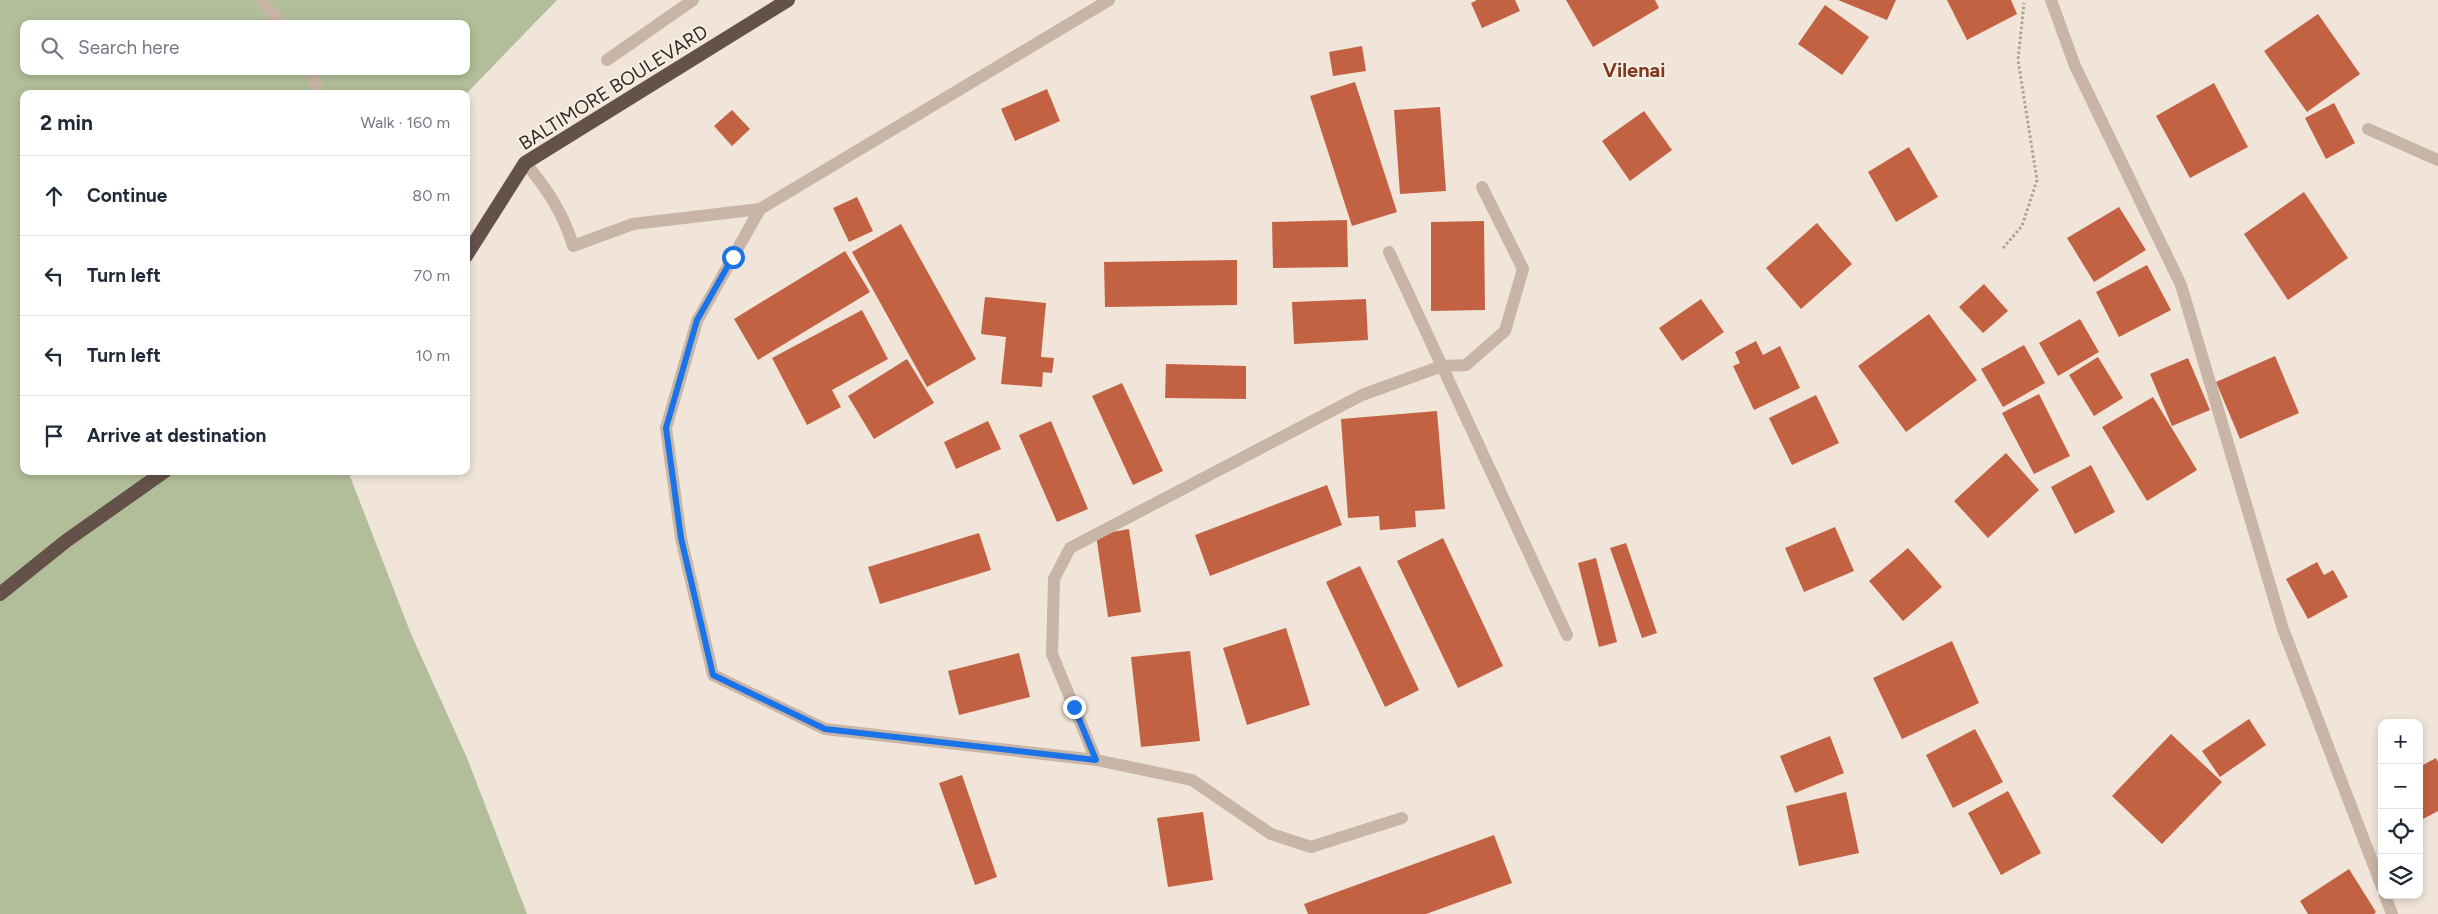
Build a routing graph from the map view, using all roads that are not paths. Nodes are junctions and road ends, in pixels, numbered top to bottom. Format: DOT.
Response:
graph roads {
  1 [pos="262,0"];
  2 [pos="693,0"];
  3 [pos="788,0"];
  4 [pos="1109,0"];
  5 [pos="2051,0"];
  6 [pos="278,20"];
  7 [pos="607,60"];
  8 [pos="311,75"];
  9 [pos="319,90"];
  10 [pos="2368,129"];
  11 [pos="2438,160"];
  12 [pos="526,163"];
  13 [pos="1482,187"];
  14 [pos="760,209"];
  15 [pos="470,250"];
  16 [pos="1389,252"];
  17 [pos="1442,366"];
  18 [pos="159,475"];
  19 [pos="0,594"];
  20 [pos="1567,635"];
  21 [pos="1096,760"];
  22 [pos="1402,818"];
  23 [pos="2378,877"];
  24 [pos="2386,899"];
  25 [pos="2392,914"];
  1 -- 6 [label="street"];
  2 -- 7 [label="street"];
  3 -- 12 [label="highway, BALTIMORE BOULEVARD"];
  4 -- 14 [label="street"];
  5 -- 23 [label="street"];
  8 -- 9 [label="street"];
  10 -- 11 [label="street"];
  12 -- 14 [label="street"];
  12 -- 15 [label="highway, BALTIMORE BOULEVARD"];
  13 -- 17 [label="street"];
  14 -- 21 [label="street"];
  16 -- 17 [label="street"];
  17 -- 20 [label="street"];
  17 -- 21 [label="street"];
  18 -- 19 [label="highway"];
  21 -- 22 [label="street"];
  24 -- 25 [label="street"];
}
